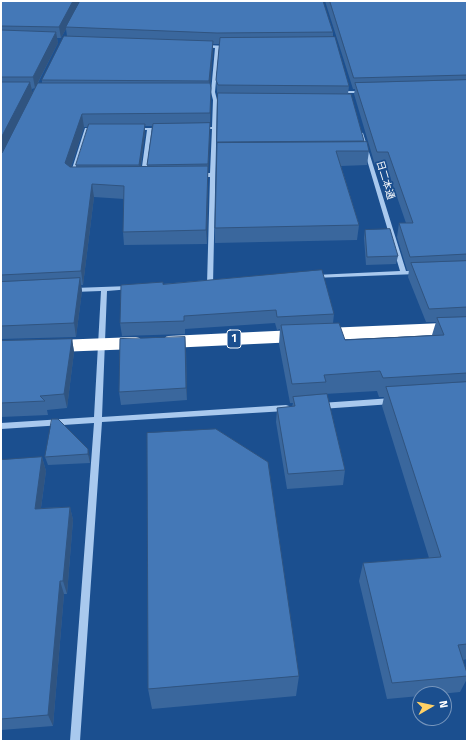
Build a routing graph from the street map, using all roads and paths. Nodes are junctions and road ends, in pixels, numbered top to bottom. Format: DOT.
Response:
graph roads {
  1 [pos="202,46"];
  2 [pos="233,46"];
  3 [pos="217,47"];
  4 [pos="347,85"];
  5 [pos="205,92"];
  6 [pos="212,92"];
  7 [pos="365,92"];
  8 [pos="215,100"];
  9 [pos="223,100"];
  10 [pos="166,128"];
  11 [pos="198,128"];
  12 [pos="214,128"];
  13 [pos="103,129"];
  14 [pos="134,129"];
  15 [pos="150,129"];
  16 [pos="361,130"];
  17 [pos="360,153"];
  18 [pos="368,153"];
  19 [pos="214,155"];
  20 [pos="222,155"];
  21 [pos="136,175"];
  22 [pos="144,175"];
  23 [pos="151,175"];
  24 [pos="190,175"];
  25 [pos="213,175"];
  26 [pos="80,176"];
  27 [pos="403,272"];
  28 [pos="427,272"];
  29 [pos="311,278"];
  30 [pos="218,283"];
  31 [pos="203,284"];
  32 [pos="210,284"];
  33 [pos="134,287"];
  34 [pos="104,289"];
  35 [pos="64,290"];
  36 [pos="467,328"];
  37 [pos="159,342"];
  38 [pos="144,343"];
  39 [pos="44,346"];
  40 [pos="404,400"];
  41 [pos="310,407"];
  42 [pos="294,408"];
  43 [pos="98,420"];
  44 [pos="1,426"];
  45 [pos="75,741"];
  1 -- 3 [label="street"];
  2 -- 3 [label="street"];
  3 -- 6 [label="street"];
  4 -- 7 [label="street"];
  5 -- 6 [label="street"];
  6 -- 8 [label="street"];
  8 -- 9 [label="street"];
  8 -- 12 [label="street"];
  10 -- 15 [label="street"];
  11 -- 12 [label="street"];
  12 -- 19 [label="street"];
  13 -- 26 [label="street"];
  14 -- 15 [label="street"];
  15 -- 22 [label="street"];
  16 -- 18 [label="street, 日二本通"];
  17 -- 18 [label="street"];
  18 -- 27 [label="street, 日二本通"];
  19 -- 20 [label="street"];
  19 -- 25 [label="street"];
  21 -- 22 [label="street"];
  22 -- 23 [label="street"];
  24 -- 25 [label="street"];
  25 -- 32 [label="street"];
  27 -- 28 [label="street"];
  27 -- 29 [label="street"];
  30 -- 32 [label="street"];
  31 -- 32 [label="street"];
  33 -- 34 [label="street"];
  34 -- 35 [label="street"];
  34 -- 43 [label="street"];
  36 -- 37 [label="highway, 1, bridge"];
  38 -- 39 [label="highway, bridge"];
  40 -- 41 [label="street"];
  42 -- 43 [label="street"];
  43 -- 44 [label="street"];
  43 -- 45 [label="street"];
}
